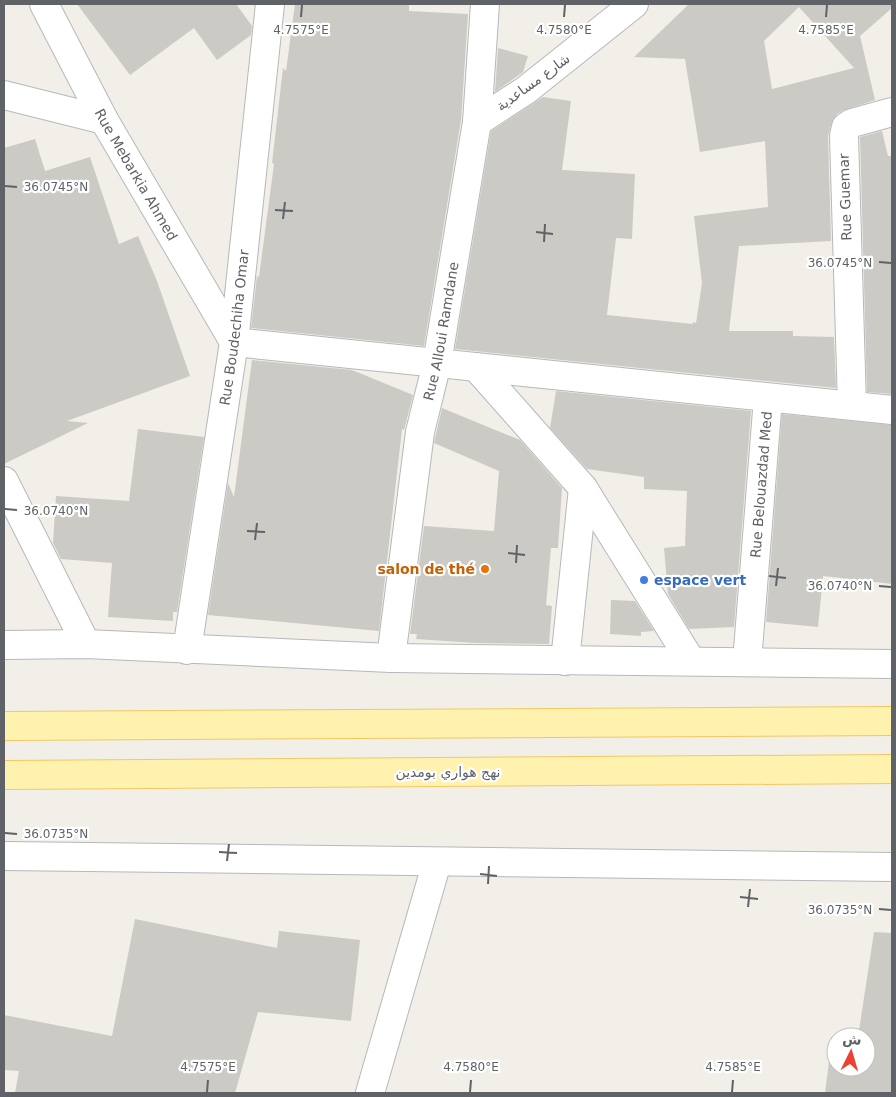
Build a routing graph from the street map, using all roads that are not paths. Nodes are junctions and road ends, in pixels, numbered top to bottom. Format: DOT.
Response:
graph roads {
  1 [pos="44,4"];
  2 [pos="270,4"];
  3 [pos="485,4"];
  4 [pos="634,4"];
  5 [pos="4,95"];
  6 [pos="892,112"];
  7 [pos="104,120"];
  8 [pos="477,122"];
  9 [pos="234,342"];
  10 [pos="437,363"];
  11 [pos="476,367"];
  12 [pos="768,398"];
  13 [pos="852,406"];
  14 [pos="892,410"];
  15 [pos="4,481"];
  16 [pos="583,488"];
  17 [pos="86,644"];
  18 [pos="4,645"];
  19 [pos="187,650"];
  20 [pos="391,658"];
  21 [pos="565,660"];
  22 [pos="691,661"];
  23 [pos="747,662"];
  24 [pos="892,664"];
  25 [pos="892,721"];
  26 [pos="4,726"];
  27 [pos="892,769"];
  28 [pos="4,775"];
  29 [pos="4,856"];
  30 [pos="437,862"];
  31 [pos="892,868"];
  32 [pos="370,1093"];
  1 -- 7 [label="street, Rue Mebarkia Ahmed"];
  2 -- 9 [label="street, Rue Boudechiha Omar"];
  3 -- 8 [label="street, Rue Alloui Ramdane"];
  4 -- 8 [label="street, شارع مساعدية"];
  5 -- 7 [label="street"];
  6 -- 13 [label="street, Rue Guemar"];
  7 -- 9 [label="street, Rue Mebarkia Ahmed"];
  8 -- 10 [label="street, Rue Alloui Ramdane"];
  9 -- 10 [label="street"];
  9 -- 19 [label="street, Rue Boudechiha Omar"];
  10 -- 11 [label="street"];
  10 -- 20 [label="street, Rue Alloui Ramdane"];
  11 -- 12 [label="street"];
  11 -- 16 [label="street"];
  12 -- 13 [label="street"];
  12 -- 23 [label="street, Rue Belouazdad Med"];
  13 -- 14 [label="street"];
  15 -- 17 [label="street"];
  16 -- 21 [label="street"];
  16 -- 22 [label="street"];
  17 -- 18 [label="street"];
  17 -- 19 [label="street"];
  19 -- 20 [label="street"];
  20 -- 21 [label="street"];
  21 -- 22 [label="street"];
  22 -- 23 [label="street"];
  23 -- 24 [label="street"];
  25 -- 26 [label="main road"];
  27 -- 28 [label="main road, نهج هواري بومدين"];
  29 -- 30 [label="street"];
  30 -- 31 [label="street"];
  30 -- 32 [label="street"];
}
